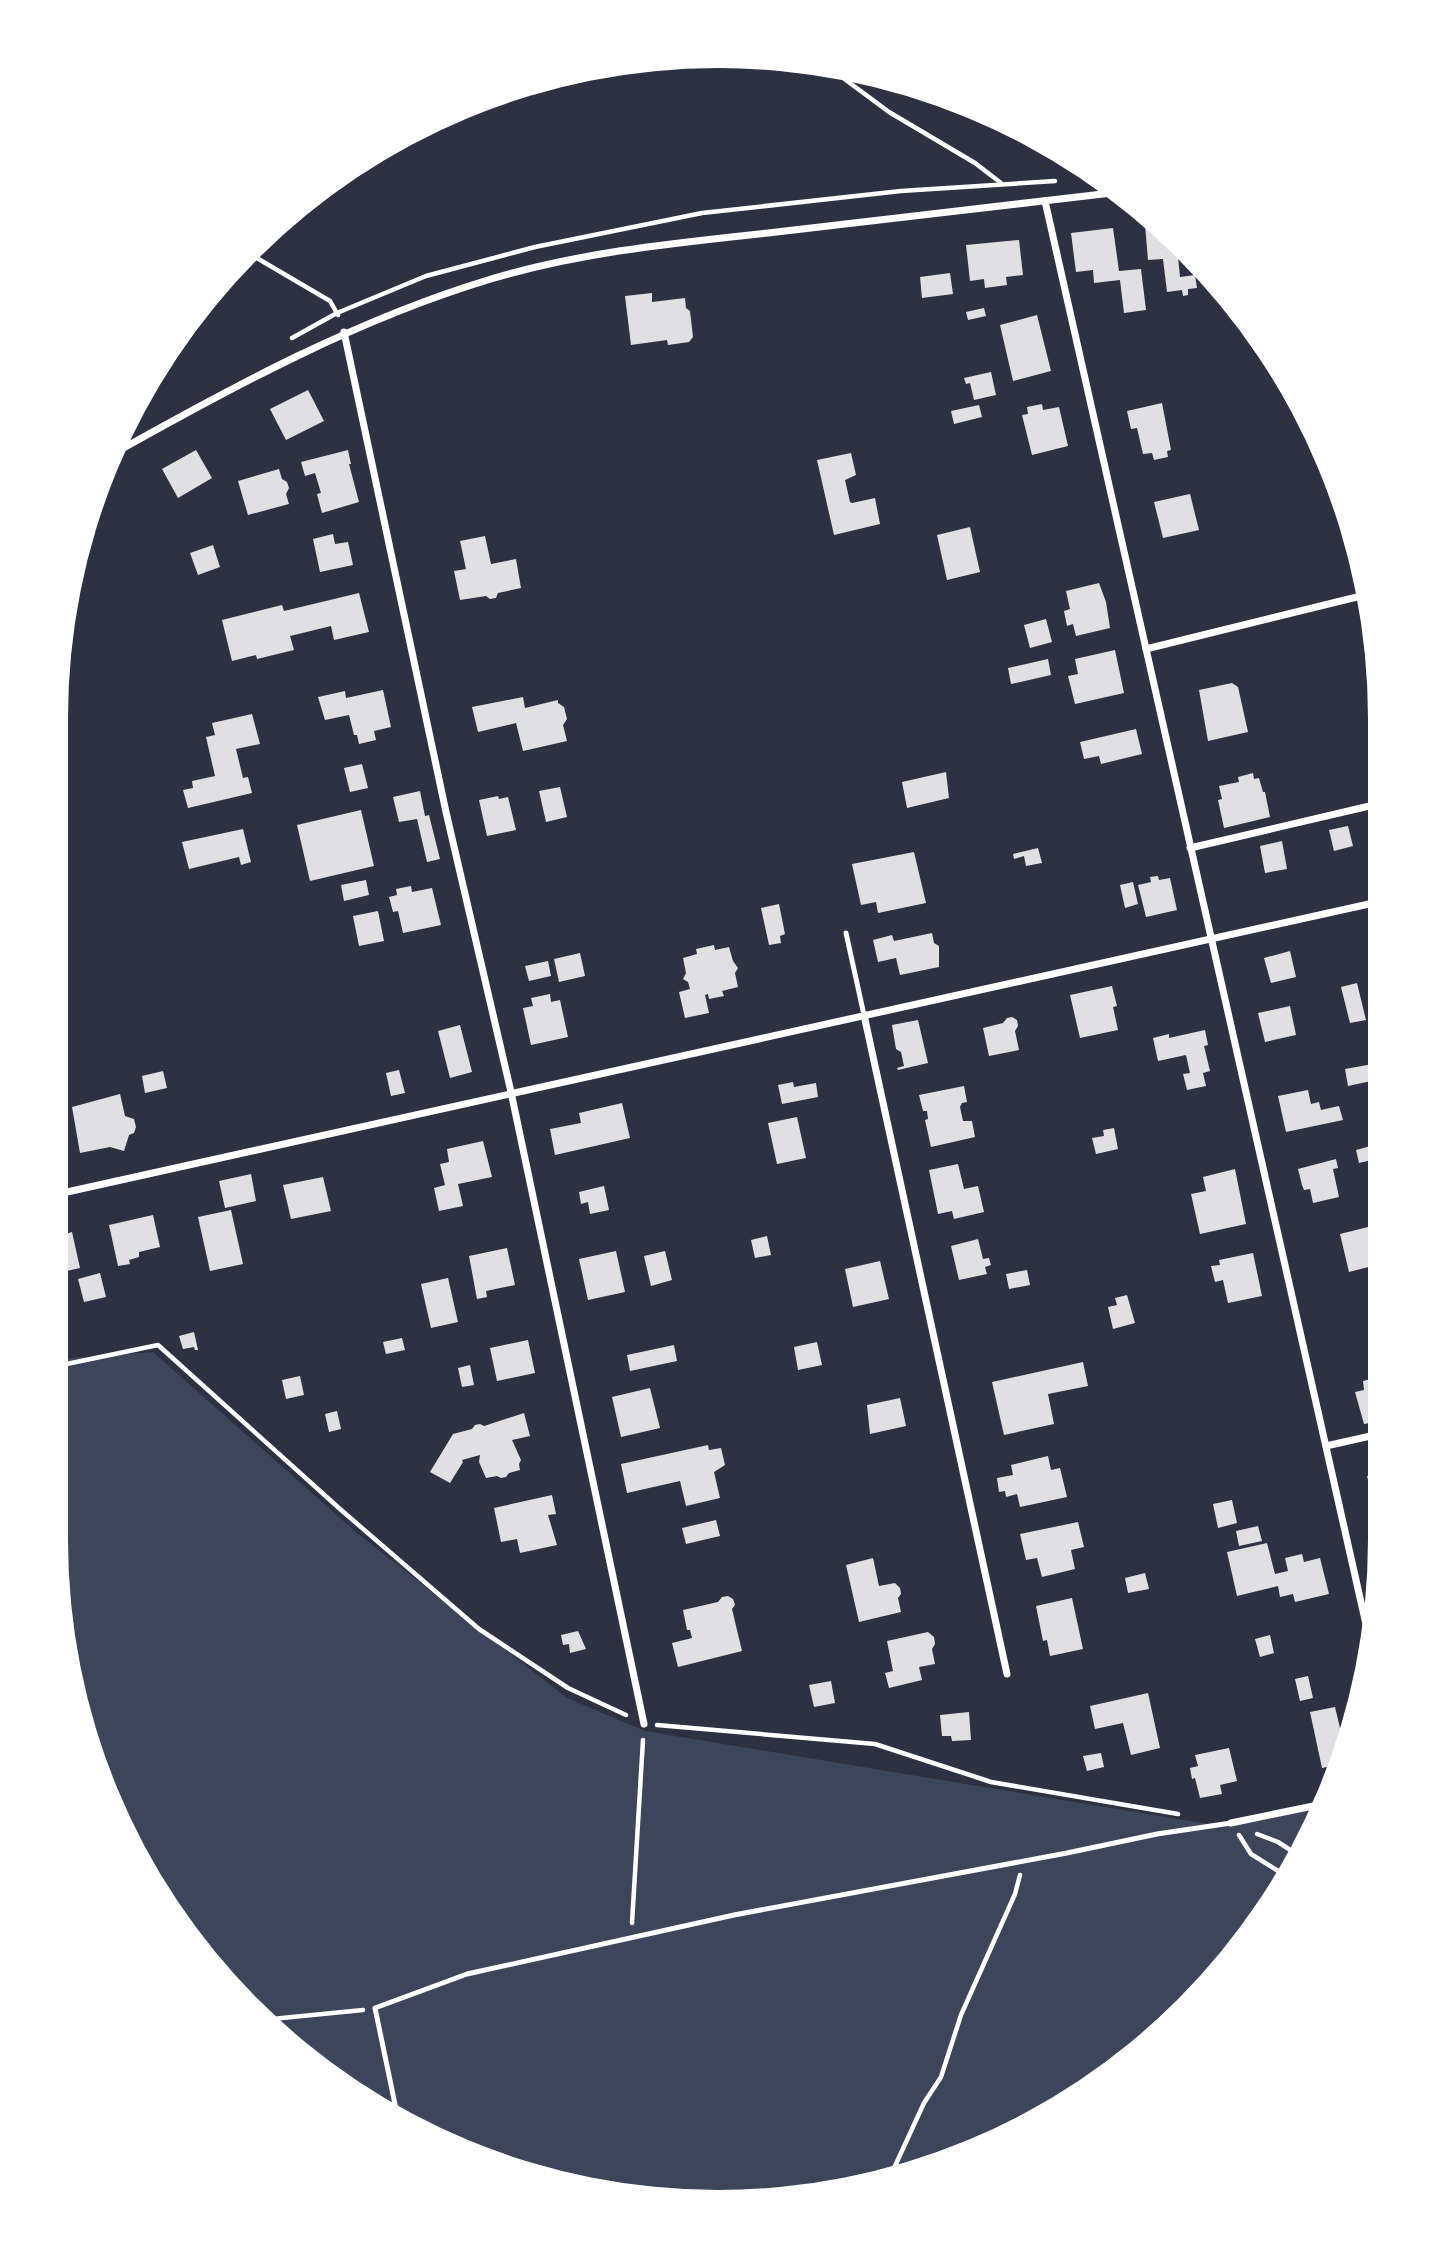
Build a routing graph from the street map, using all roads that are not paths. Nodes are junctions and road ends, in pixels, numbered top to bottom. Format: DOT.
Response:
graph roads {
  1 [pos="1102,194"];
  2 [pos="1045,201"];
  3 [pos="344,332"];
  4 [pos="128,446"];
  5 [pos="1356,597"];
  6 [pos="1146,649"];
  7 [pos="1368,806"];
  8 [pos="1190,848"];
  9 [pos="1368,904"];
  10 [pos="846,933"];
  11 [pos="1211,940"];
  12 [pos="864,1015"];
  13 [pos="511,1092"];
  14 [pos="68,1192"];
  15 [pos="1368,1437"];
  16 [pos="1326,1446"];
  17 [pos="1363,1612"];
  18 [pos="1007,1674"];
  19 [pos="644,1724"];
  20 [pos="1310,1807"];
  21 [pos="1231,1823"];
  22 [pos="395,2104"];
  1 -- 2 [label="street"];
  2 -- 3 [label="street"];
  2 -- 6 [label="street"];
  3 -- 4 [label="street"];
  3 -- 13 [label="street"];
  5 -- 6 [label="street"];
  6 -- 8 [label="street"];
  7 -- 8 [label="street"];
  8 -- 11 [label="street"];
  9 -- 11 [label="street"];
  10 -- 12 [label="lane"];
  11 -- 12 [label="street"];
  11 -- 16 [label="street"];
  12 -- 13 [label="street"];
  12 -- 18 [label="street"];
  13 -- 14 [label="street"];
  13 -- 19 [label="street"];
  15 -- 16 [label="street"];
  16 -- 17 [label="street"];
  20 -- 21 [label="street"];
  21 -- 22 [label="lane"];
}
